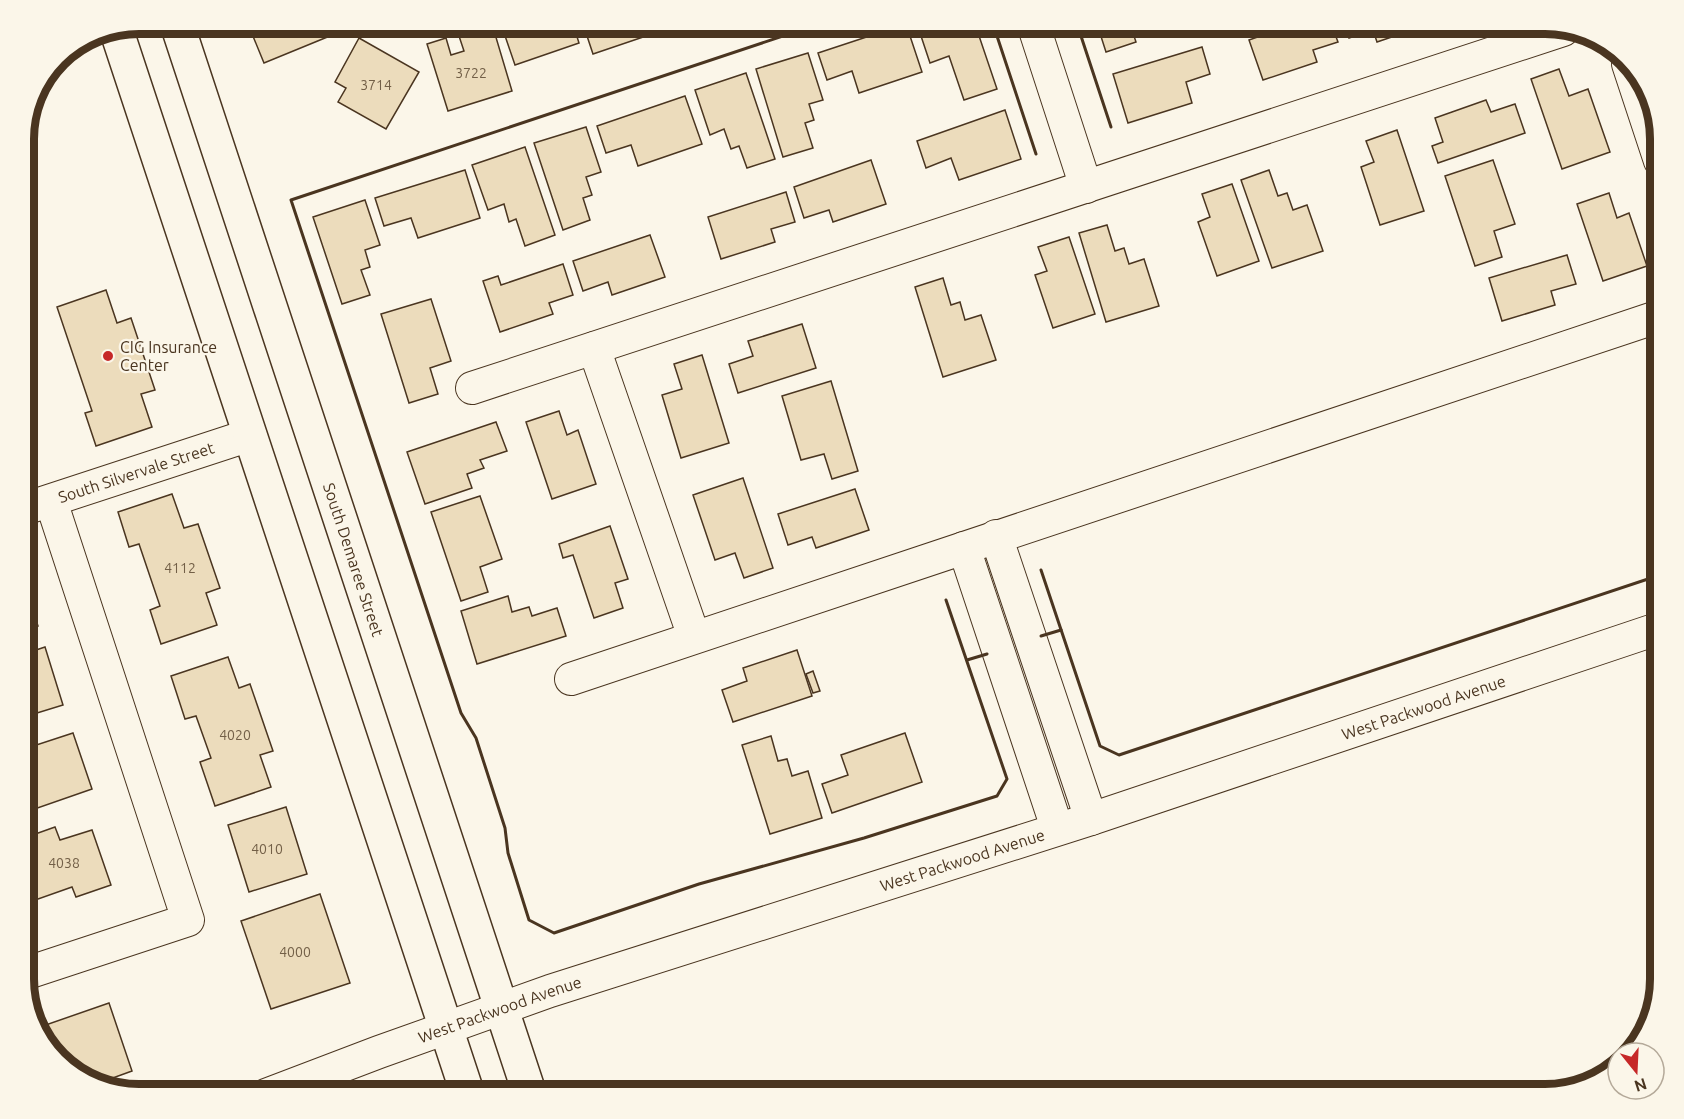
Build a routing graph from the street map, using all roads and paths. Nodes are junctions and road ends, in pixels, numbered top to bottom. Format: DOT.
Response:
graph roads {
  1 [pos="180,34"];
  2 [pos="1036,34"];
  3 [pos="1550,34"];
  4 [pos="119,37"];
  5 [pos="1636,89"];
  6 [pos="1649,128"];
  7 [pos="1086,187"];
  8 [pos="1650,319"];
  9 [pos="594,348"];
  10 [pos="472,388"];
  11 [pos="250,435"];
  12 [pos="38,505"];
  13 [pos="996,536"];
  14 [pos="964,548"];
  15 [pos="1650,631"];
  16 [pos="694,637"];
  17 [pos="571,679"];
  18 [pos="1090,819"];
  19 [pos="1057,828"];
  20 [pos="35,970"];
  21 [pos="501,1008"];
  22 [pos="446,1027"];
  23 [pos="295,1084"];
  24 [pos="464,1084"];
  25 [pos="526,1084"];
  1 -- 21 [label="main road, South Demaree Street"];
  2 -- 7 [label="street"];
  3 -- 7 [label="street"];
  4 -- 11 [label="main road"];
  5 -- 6 [label="street"];
  7 -- 9 [label="street"];
  8 -- 13 [label="street"];
  9 -- 10 [label="street"];
  9 -- 16 [label="street"];
  11 -- 12 [label="street, South Silvervale Street"];
  11 -- 22 [label="main road"];
  12 -- 20 [label="street"];
  13 -- 14 [label="street"];
  13 -- 18 [label="street"];
  14 -- 16 [label="street"];
  14 -- 19 [label="street"];
  15 -- 18 [label="street, West Packwood Avenue"];
  16 -- 17 [label="street"];
  18 -- 19 [label="street, West Packwood Avenue"];
  19 -- 21 [label="street, West Packwood Avenue"];
  21 -- 22 [label="street, West Packwood Avenue"];
  21 -- 25 [label="main road, South Demaree Street"];
  22 -- 23 [label="street, West Packwood Avenue"];
  22 -- 24 [label="main road"];
}
